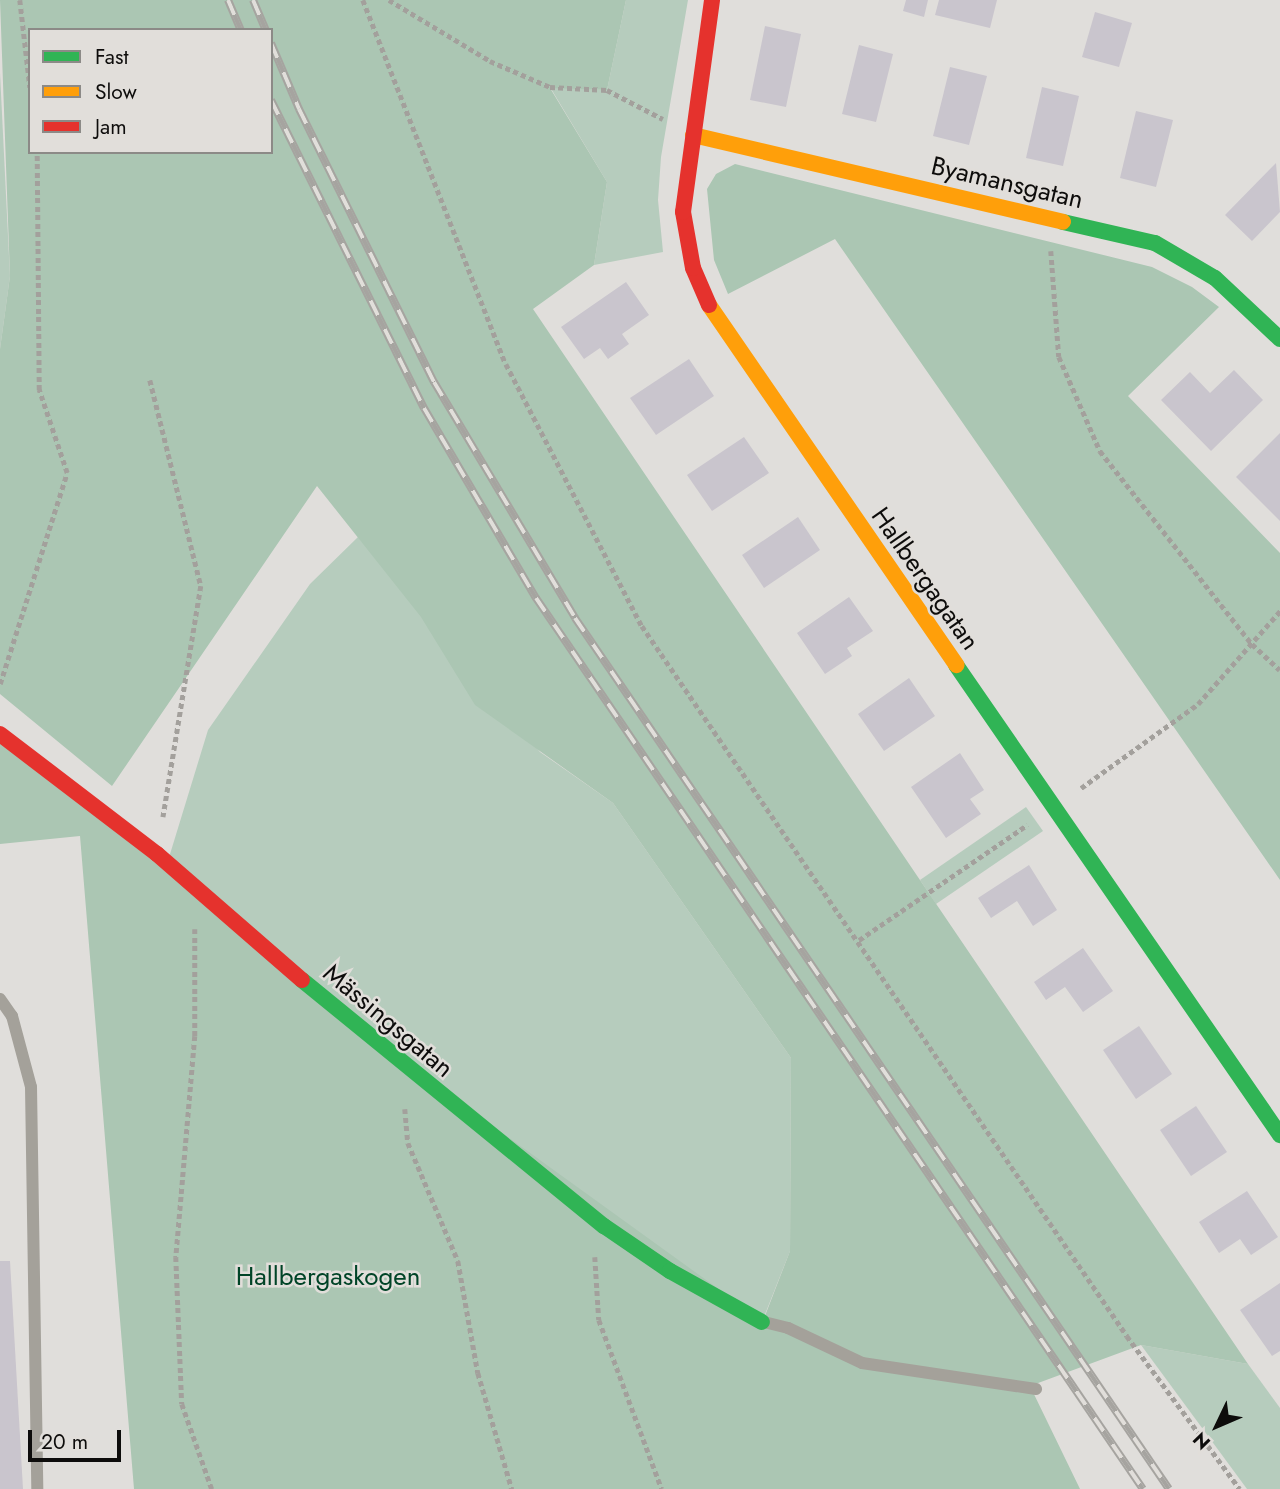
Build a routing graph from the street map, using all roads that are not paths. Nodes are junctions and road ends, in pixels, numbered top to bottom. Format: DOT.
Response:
graph roads {
  1 [pos="712,0"];
  2 [pos="693,135"];
  3 [pos="1280,339"];
  4 [pos="0,734"];
  5 [pos="0,999"];
  6 [pos="1280,1135"];
  7 [pos="762,1322"];
  8 [pos="1036,1389"];
  9 [pos="37,1489"];
  1 -- 2 [label="street, Hallbergagatan"];
  2 -- 3 [label="street, Byamansgatan"];
  2 -- 6 [label="street, Hallbergagatan"];
  4 -- 7 [label="street, Mässingsgatan"];
  5 -- 9 [label="lane"];
  7 -- 8 [label="lane"];
}
